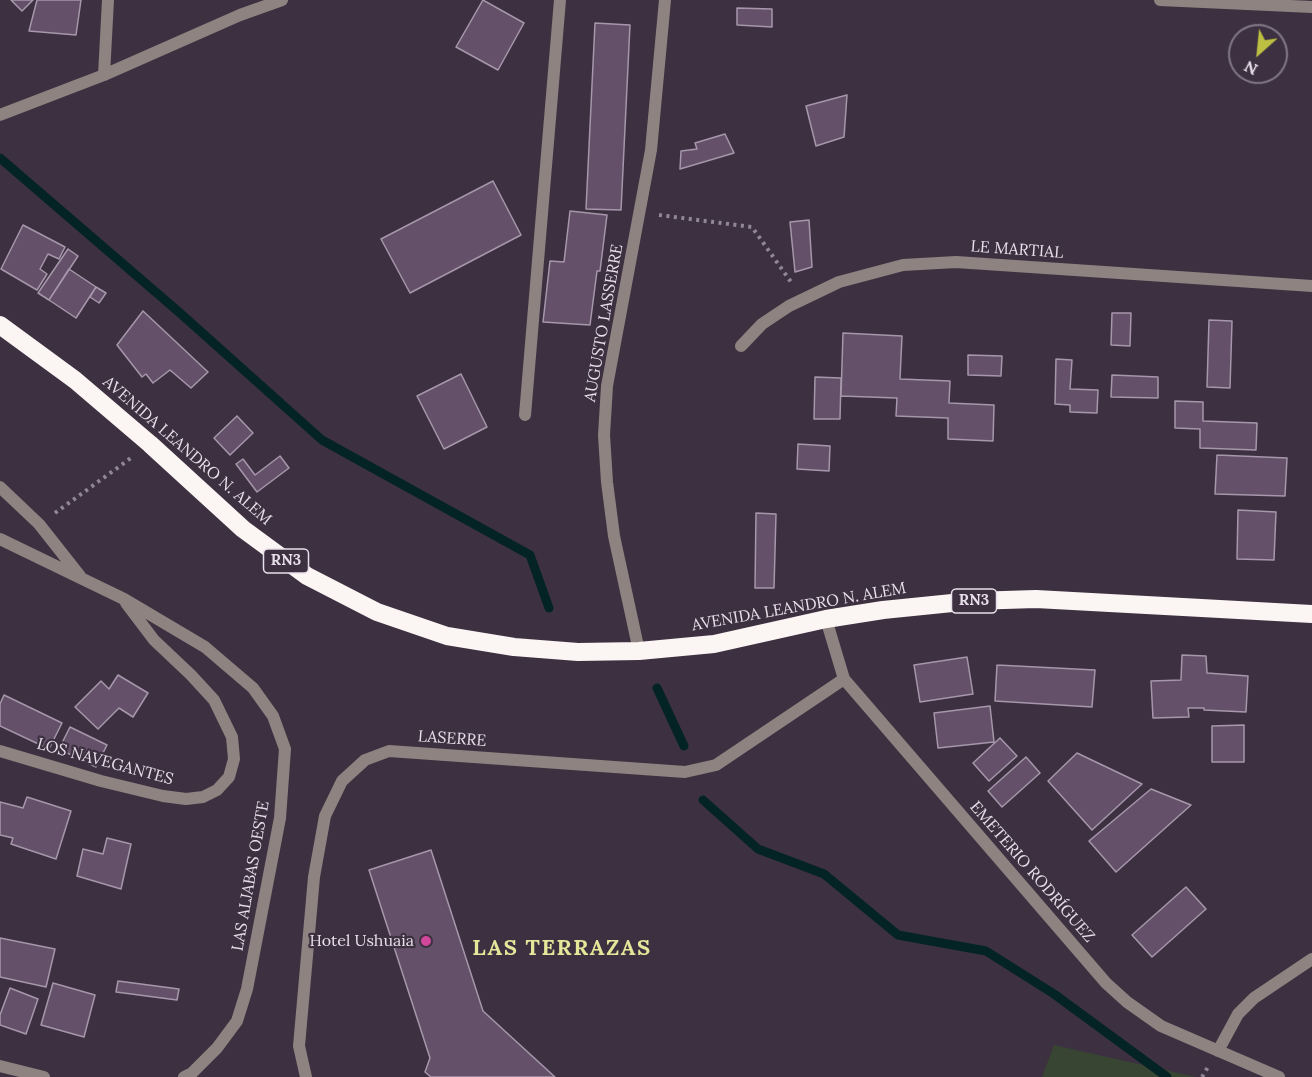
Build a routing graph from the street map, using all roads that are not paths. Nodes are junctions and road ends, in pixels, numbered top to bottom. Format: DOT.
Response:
graph roads {
  1 [pos="108,0"];
  2 [pos="282,0"];
  3 [pos="560,0"];
  4 [pos="665,0"];
  5 [pos="1160,0"];
  6 [pos="1312,8"];
  7 [pos="104,75"];
  8 [pos="1,113"];
  9 [pos="1312,286"];
  10 [pos="0,325"];
  11 [pos="741,346"];
  12 [pos="525,415"];
  13 [pos="0,487"];
  14 [pos="0,539"];
  15 [pos="83,579"];
  16 [pos="124,599"];
  17 [pos="1312,614"];
  18 [pos="826,619"];
  19 [pos="639,651"];
  20 [pos="844,679"];
  21 [pos="0,751"];
  22 [pos="1312,959"];
  23 [pos="1218,1052"];
  24 [pos="0,1066"];
  25 [pos="44,1077"];
  26 [pos="184,1077"];
  27 [pos="306,1077"];
  28 [pos="1279,1077"];
  1 -- 7 [label="street"];
  2 -- 7 [label="street"];
  3 -- 12 [label="street"];
  4 -- 19 [label="street, AUGUSTO LASSERRE"];
  5 -- 6 [label="street"];
  7 -- 8 [label="street"];
  9 -- 11 [label="street, LE MARTIAL"];
  10 -- 19 [label="highway, AVENIDA LEANDRO N. ALEM / RN3"];
  13 -- 15 [label="street"];
  14 -- 15 [label="street, LAS ALJABAS OESTE"];
  15 -- 16 [label="street, LAS ALJABAS OESTE"];
  16 -- 21 [label="street, LOS NAVEGANTES"];
  16 -- 26 [label="street, LAS ALJABAS OESTE"];
  17 -- 18 [label="highway, AVENIDA LEANDRO N. ALEM / RN3"];
  18 -- 19 [label="highway, AVENIDA LEANDRO N. ALEM / RN3"];
  18 -- 20 [label="street, EMETERIO RODRÍGUEZ"];
  20 -- 23 [label="street, EMETERIO RODRÍGUEZ"];
  20 -- 27 [label="street, LASERRE"];
  22 -- 23 [label="street"];
  23 -- 28 [label="street, EMETERIO RODRÍGUEZ"];
  24 -- 25 [label="street"];
}
